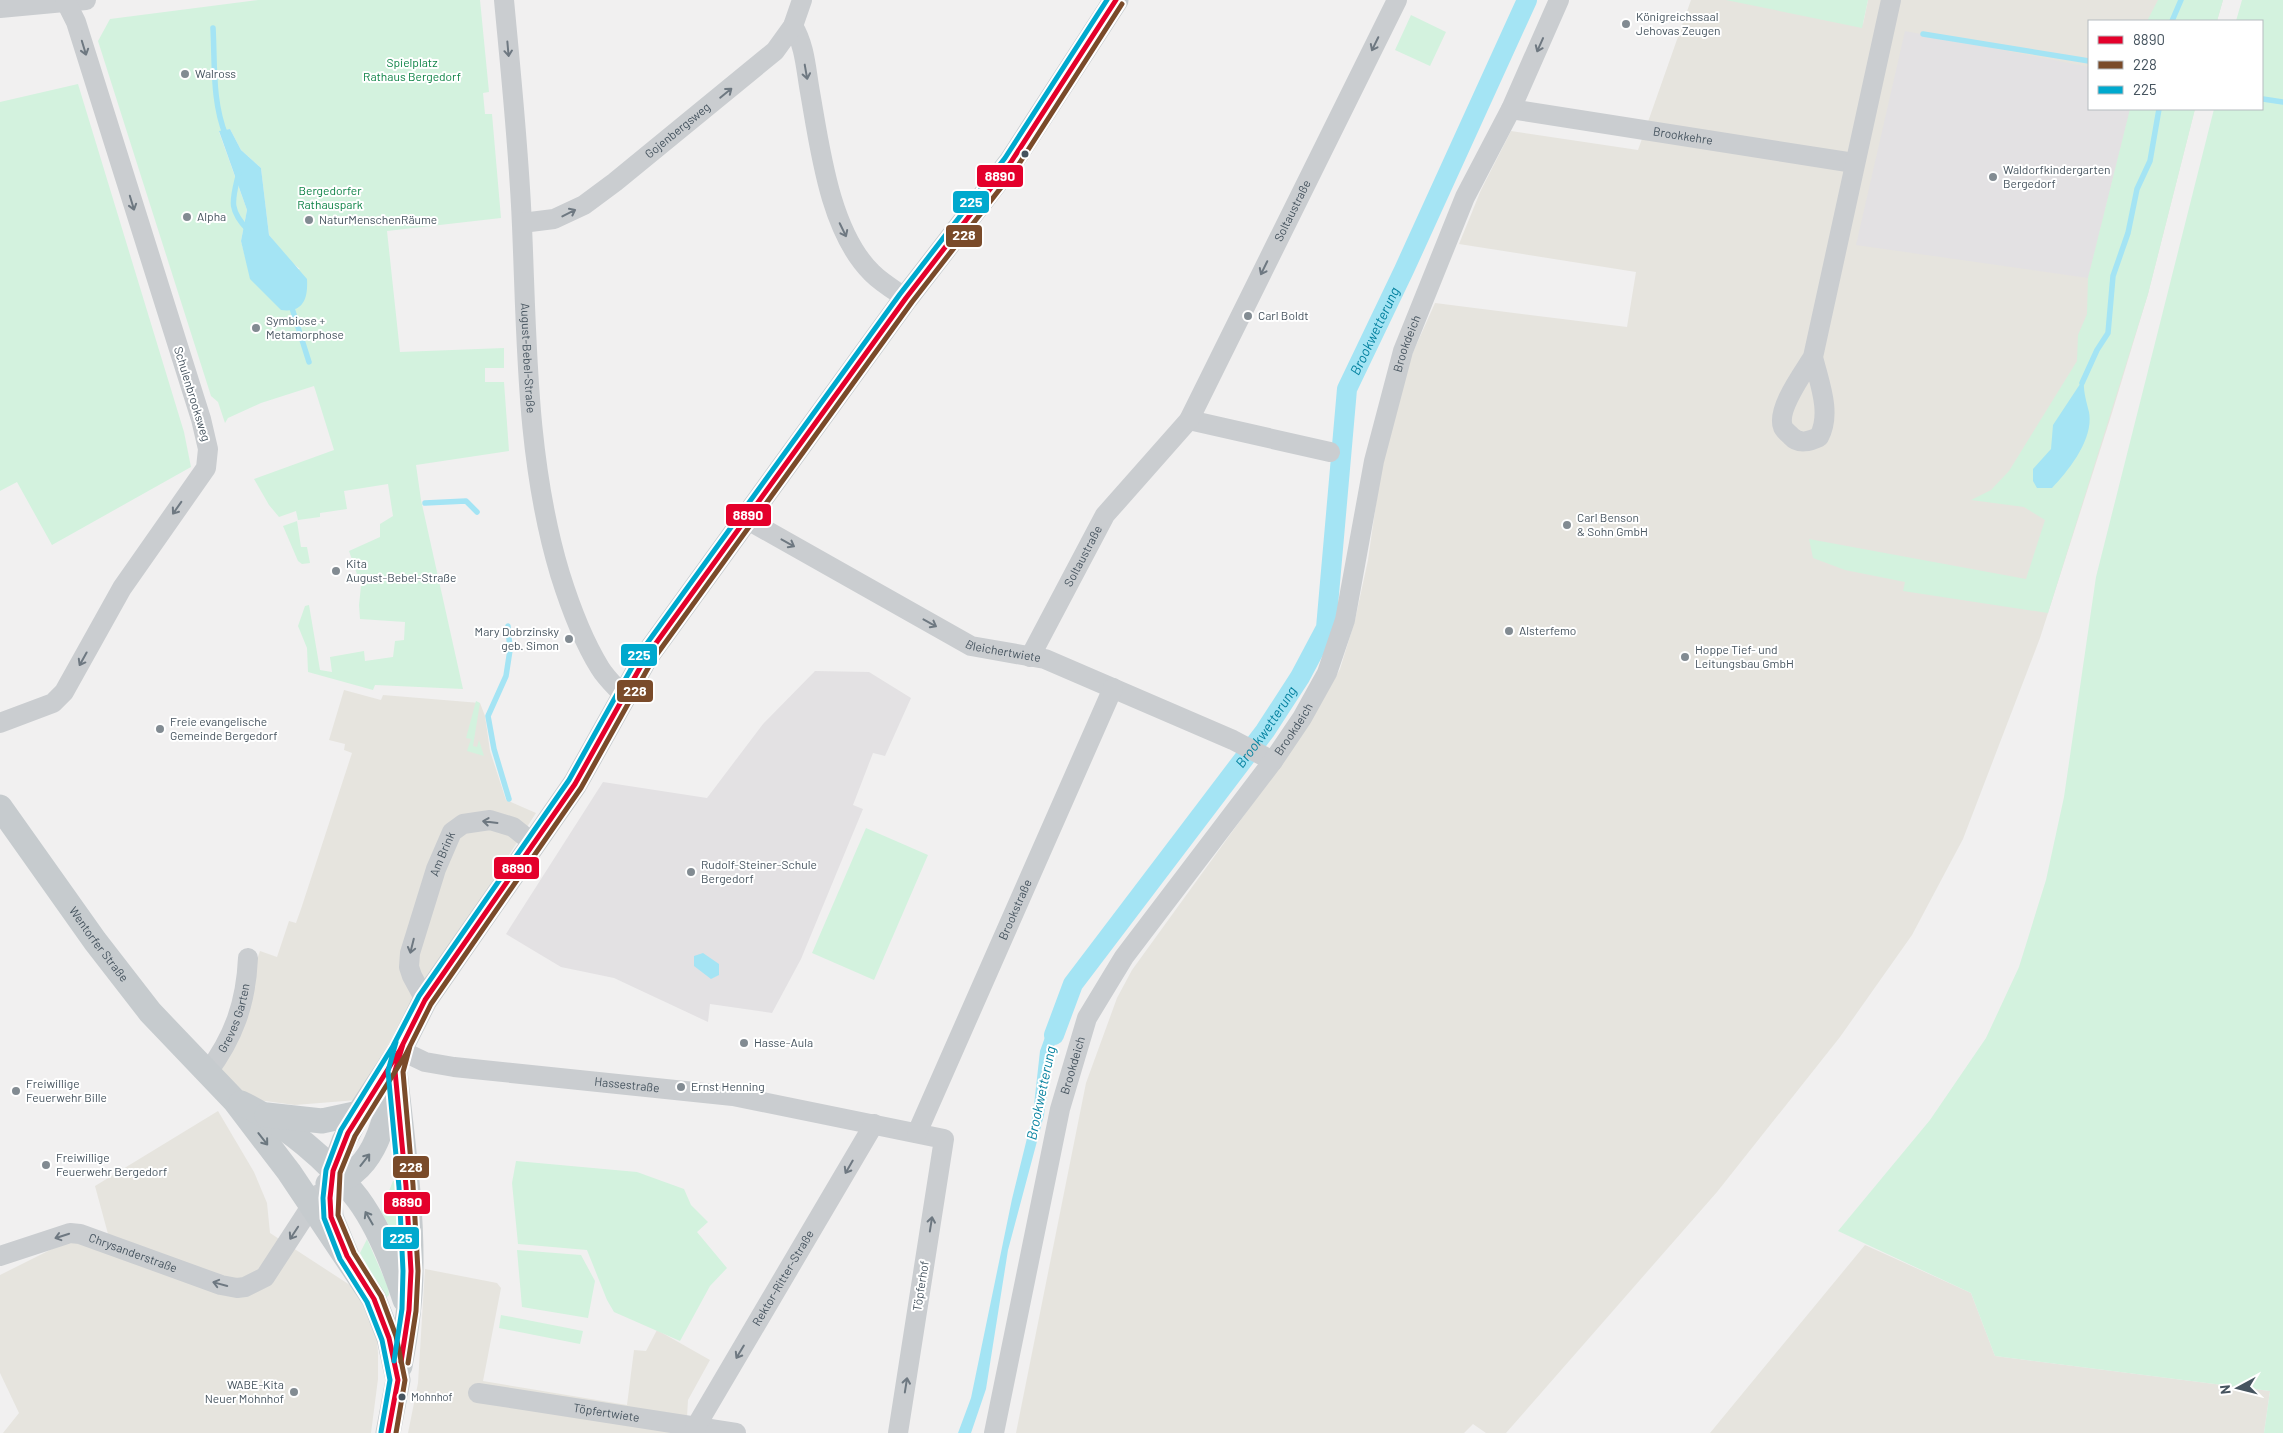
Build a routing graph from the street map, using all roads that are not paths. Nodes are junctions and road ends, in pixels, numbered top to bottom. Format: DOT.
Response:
graph roads {
  1 [pos="86,0"];
  2 [pos="504,0"];
  3 [pos="802,0"];
  4 [pos="1116,0"];
  5 [pos="1397,0"];
  6 [pos="1559,0"];
  7 [pos="1891,0"];
  8 [pos="65,1"];
  9 [pos="0,8"];
  10 [pos="793,26"];
  11 [pos="1511,109"];
  12 [pos="1854,163"];
  13 [pos="522,223"];
  14 [pos="906,298"];
  15 [pos="1813,356"];
  16 [pos="1189,420"];
  17 [pos="1330,452"];
  18 [pos="746,519"];
  19 [pos="1030,657"];
  20 [pos="1113,688"];
  21 [pos="624,696"];
  22 [pos="0,723"];
  23 [pos="1266,757"];
  24 [pos="0,807"];
  25 [pos="533,843"];
  26 [pos="248,958"];
  27 [pos="425,1000"];
  28 [pos="398,1061"];
  29 [pos="207,1073"];
  30 [pos="234,1100"];
  31 [pos="359,1113"];
  32 [pos="264,1114"];
  33 [pos="874,1124"];
  34 [pos="917,1133"];
  35 [pos="944,1139"];
  36 [pos="328,1185"];
  37 [pos="0,1256"];
  38 [pos="409,1310"];
  39 [pos="398,1380"];
  40 [pos="478,1393"];
  41 [pos="695,1430"];
  42 [pos="388,1433"];
  43 [pos="736,1433"];
  44 [pos="898,1433"];
  45 [pos="994,1433"];
  1 -- 8 [label="street"];
  2 -- 13 [label="street, August-Bebel-Straße, one-way"];
  3 -- 10 [label="street, Gojenbergsweg"];
  4 -- 14 [label="main road"];
  5 -- 16 [label="street, Soltaustraße, one-way"];
  6 -- 11 [label="street, Brookdeich, one-way"];
  7 -- 12 [label="street"];
  8 -- 9 [label="street"];
  8 -- 22 [label="street, Schulenbrooksweg, one-way"];
  13 -- 10 [label="street, Gojenbergsweg, one-way"];
  10 -- 14 [label="street, one-way"];
  11 -- 12 [label="street, Brookkehre"];
  11 -- 23 [label="street, Brookdeich"];
  12 -- 15 [label="street"];
  13 -- 21 [label="street, August-Bebel-Straße"];
  14 -- 18 [label="main road"];
  16 -- 17 [label="street"];
  16 -- 19 [label="street, Soltaustraße"];
  18 -- 19 [label="street, Bleichertwiete, one-way"];
  18 -- 21 [label="main road"];
  19 -- 20 [label="street, Bleichertwiete"];
  20 -- 23 [label="street, Bleichertwiete"];
  20 -- 34 [label="street, Brookstraße"];
  21 -- 25 [label="main road"];
  23 -- 45 [label="street, Brookdeich"];
  24 -- 29 [label="main road, Wentorfer Straße"];
  25 -- 27 [label="main road"];
  25 -- 27 [label="street, Am Brink, one-way"];
  26 -- 29 [label="street, Greves Garten"];
  27 -- 28 [label="main road"];
  28 -- 31 [label="main road"];
  28 -- 33 [label="street, Hassestraße"];
  36 -- 28 [label="main road, one-way"];
  28 -- 38 [label="main road"];
  29 -- 30 [label="main road"];
  30 -- 32 [label="main road"];
  30 -- 36 [label="main road, one-way"];
  31 -- 32 [label="main road"];
  31 -- 36 [label="main road"];
  32 -- 36 [label="main road"];
  33 -- 34 [label="street, Hassestraße"];
  33 -- 41 [label="street, Rektor-Ritter-Straße, one-way"];
  34 -- 35 [label="street, Hassestraße"];
  44 -- 35 [label="street, Töpferhof, one-way"];
  36 -- 37 [label="street, Chrysanderstraße, one-way"];
  38 -- 36 [label="main road, one-way"];
  36 -- 39 [label="main road"];
  38 -- 39 [label="main road"];
  39 -- 42 [label="main road"];
  40 -- 41 [label="street, Töpfertwiete"];
  41 -- 43 [label="street, Töpfertwiete"];
}
